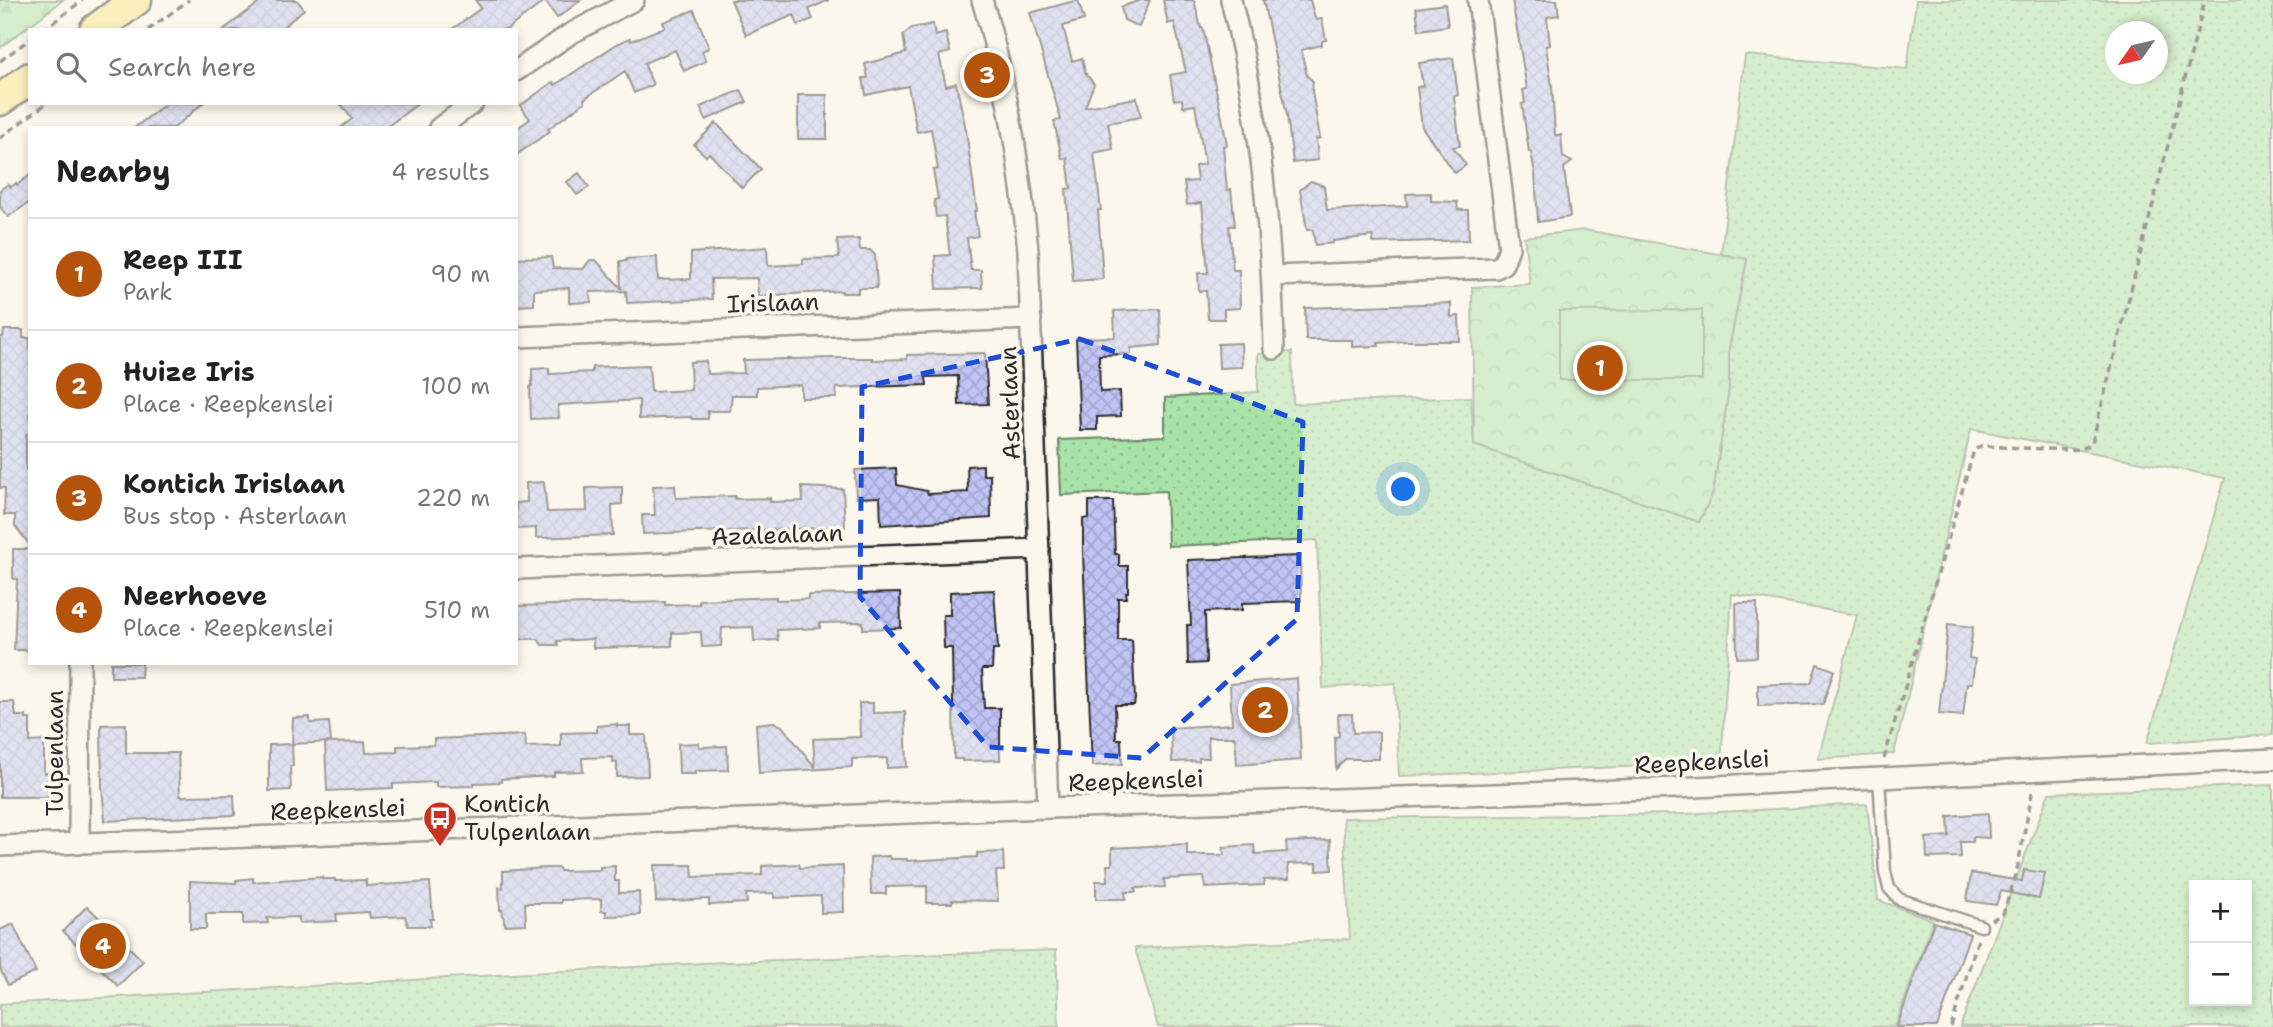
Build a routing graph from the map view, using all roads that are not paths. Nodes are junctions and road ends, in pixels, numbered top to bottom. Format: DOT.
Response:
graph roads {
  1 [pos="135,0"];
  2 [pos="634,0"];
  3 [pos="982,0"];
  4 [pos="1231,0"];
  5 [pos="1478,0"];
  6 [pos="98,28"];
  7 [pos="518,70"];
  8 [pos="28,79"];
  9 [pos="0,100"];
  10 [pos="470,105"];
  11 [pos="442,126"];
  12 [pos="1273,276"];
  13 [pos="1031,319"];
  14 [pos="518,337"];
  15 [pos="1274,349"];
  16 [pos="1040,550"];
  17 [pos="518,569"];
  18 [pos="80,665"];
  19 [pos="2273,759"];
  20 [pos="1879,778"];
  21 [pos="1048,808"];
  22 [pos="79,844"];
  23 [pos="0,846"];
  24 [pos="1981,926"];
  1 -- 6 [label="main road"];
  2 -- 7 [label="street"];
  3 -- 13 [label="street, Asterlaan"];
  4 -- 12 [label="street"];
  5 -- 12 [label="street"];
  8 -- 9 [label="main road"];
  10 -- 11 [label="street"];
  12 -- 15 [label="street"];
  13 -- 14 [label="street, Irislaan"];
  13 -- 16 [label="street, Asterlaan"];
  16 -- 17 [label="street, Azalealaan"];
  16 -- 21 [label="street, Asterlaan"];
  18 -- 22 [label="street, Tulpenlaan"];
  19 -- 20 [label="street, Reepkenslei"];
  20 -- 21 [label="street, Reepkenslei"];
  20 -- 24 [label="lane"];
  21 -- 22 [label="street, Reepkenslei"];
  22 -- 23 [label="street, Reepkenslei"];
}
